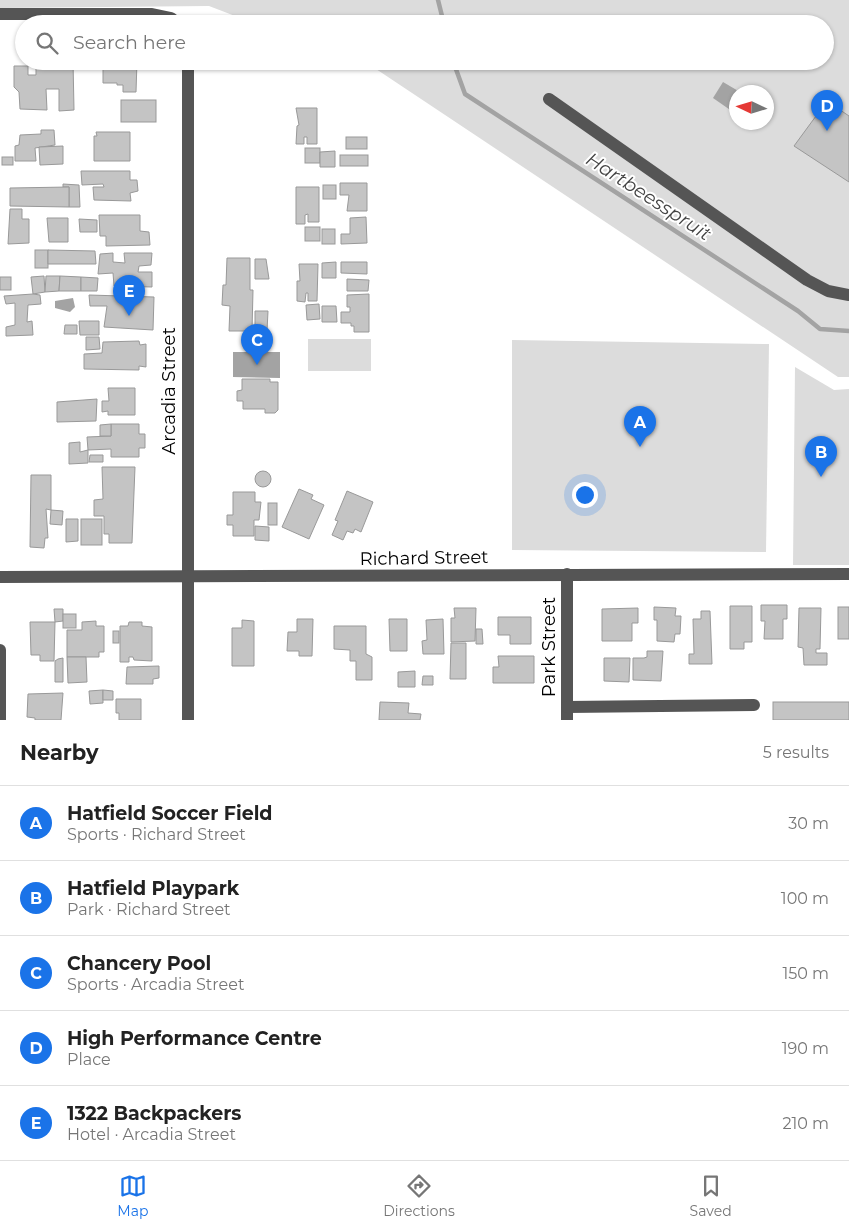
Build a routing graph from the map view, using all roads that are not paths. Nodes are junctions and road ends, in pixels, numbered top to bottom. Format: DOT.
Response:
graph roads {
  1 [pos="0,14"];
  2 [pos="157,15"];
  3 [pos="188,70"];
  4 [pos="549,99"];
  5 [pos="849,294"];
  6 [pos="566,574"];
  7 [pos="849,574"];
  8 [pos="187,576"];
  9 [pos="0,577"];
  10 [pos="0,650"];
  11 [pos="754,705"];
  12 [pos="567,707"];
  13 [pos="0,720"];
  14 [pos="188,720"];
  15 [pos="567,720"];
  1 -- 2 [label="street"];
  3 -- 8 [label="street, Arcadia Street"];
  4 -- 5 [label="street"];
  6 -- 7 [label="street, Richard Street"];
  6 -- 8 [label="street, Richard Street"];
  6 -- 12 [label="street, Park Street"];
  8 -- 9 [label="street, Richard Street"];
  8 -- 14 [label="street, Arcadia Street"];
  10 -- 13 [label="street"];
  11 -- 12 [label="street"];
  12 -- 15 [label="street, Park Street"];
}
